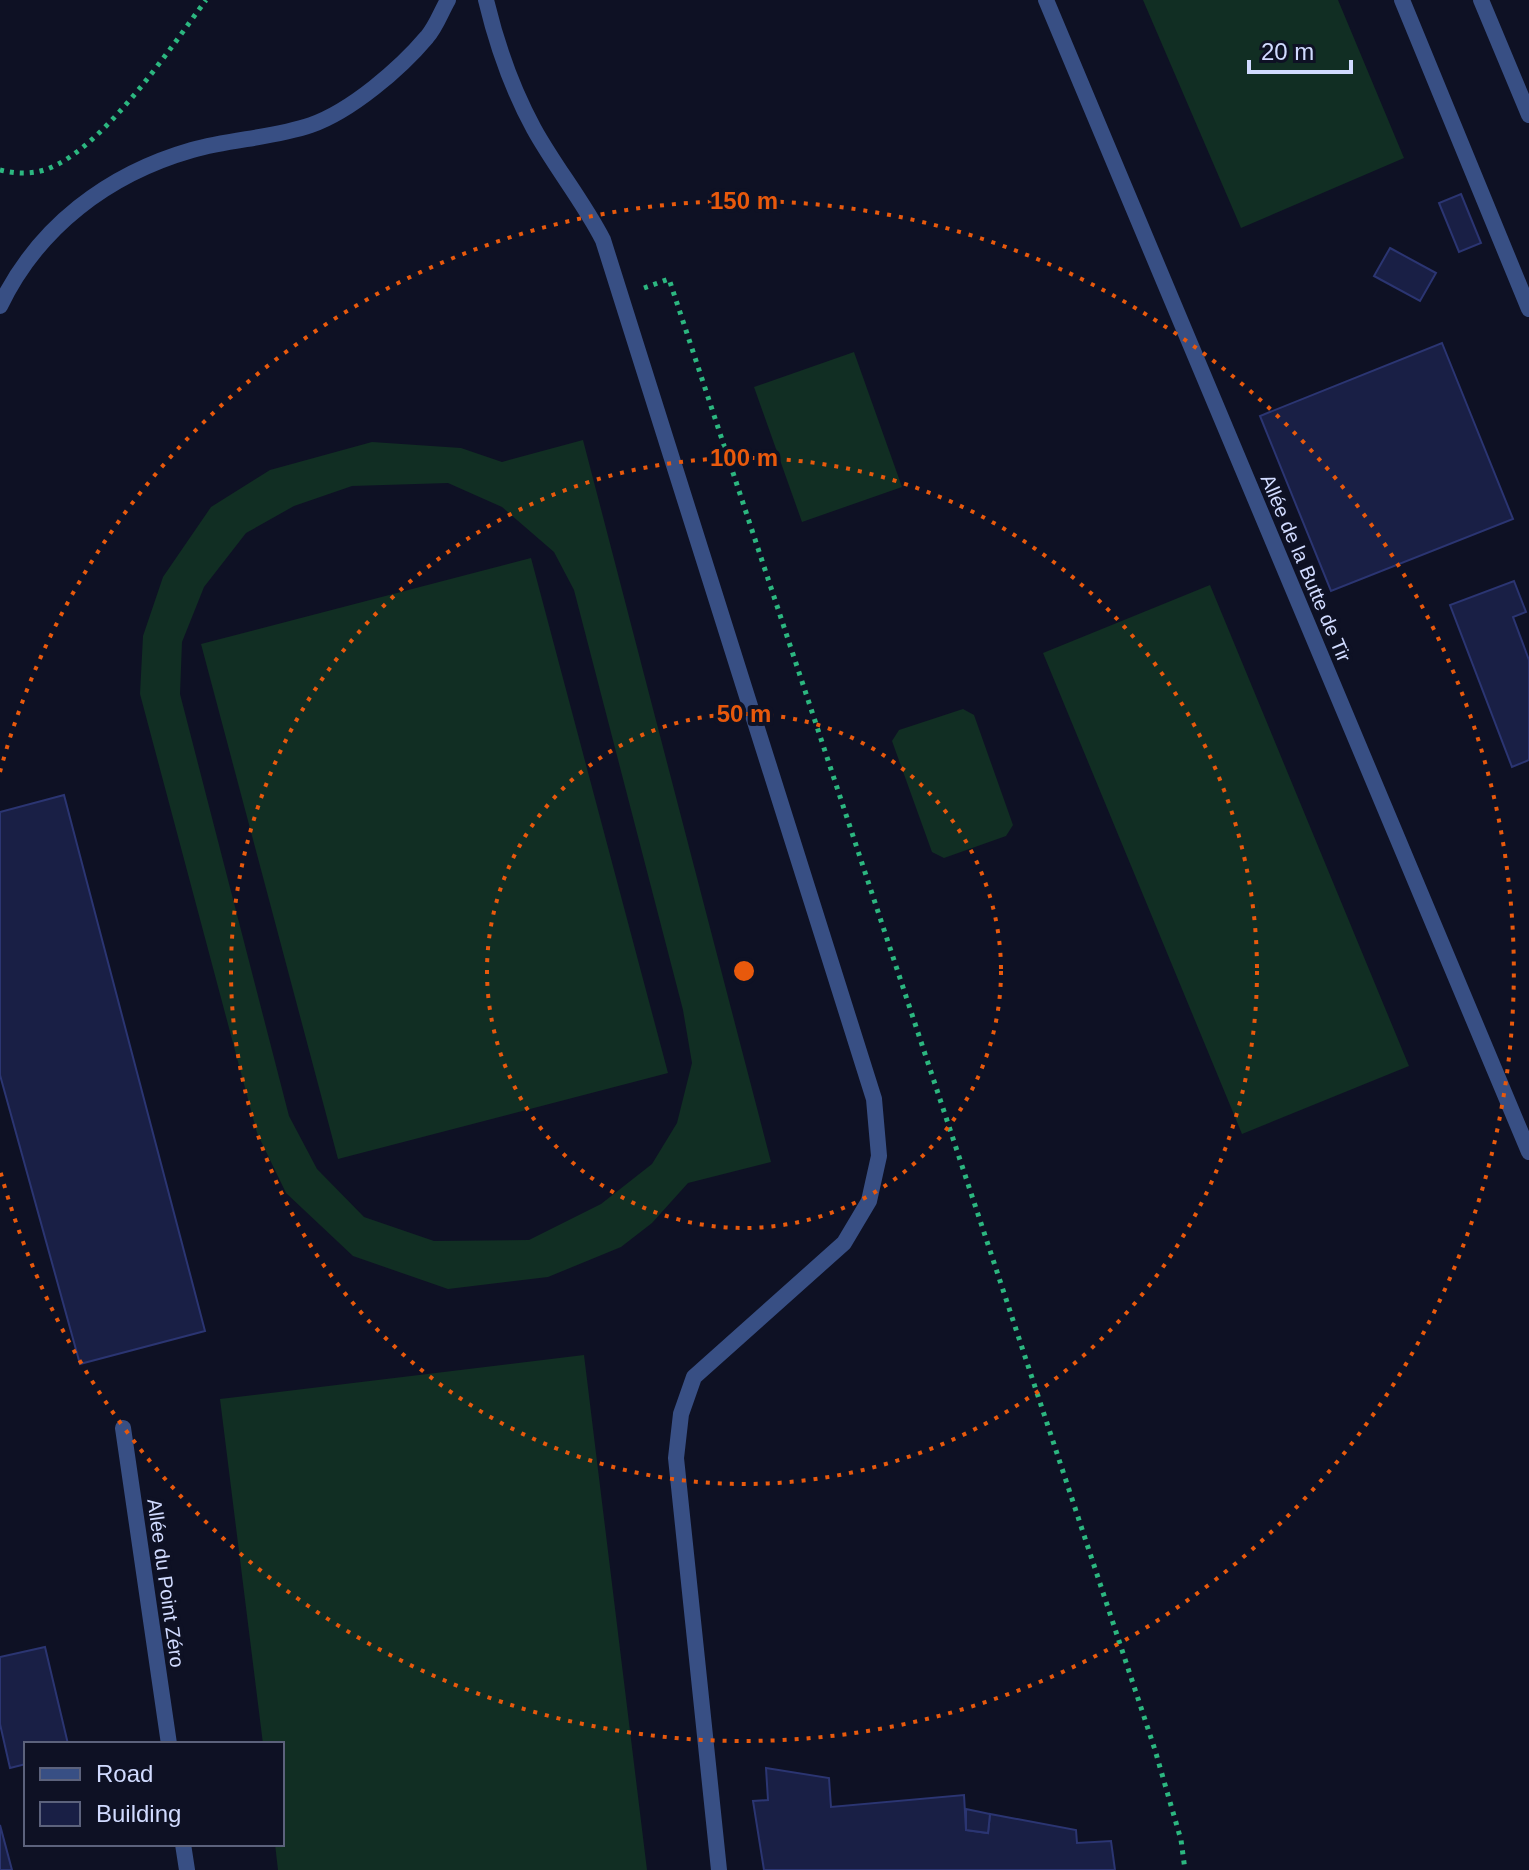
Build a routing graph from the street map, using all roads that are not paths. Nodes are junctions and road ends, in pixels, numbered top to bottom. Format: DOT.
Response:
graph roads {
  1 [pos="448,0"];
  2 [pos="486,0"];
  3 [pos="1046,0"];
  4 [pos="1402,0"];
  5 [pos="1481,0"];
  6 [pos="1529,115"];
  7 [pos="0,306"];
  8 [pos="1529,309"];
  9 [pos="1529,1152"];
  10 [pos="123,1428"];
  11 [pos="169,1742"];
  12 [pos="183,1846"];
  13 [pos="187,1870"];
  14 [pos="719,1870"];
  1 -- 7 [label="street"];
  2 -- 14 [label="street"];
  3 -- 9 [label="street, Allée de la Butte de Tir"];
  4 -- 8 [label="street"];
  5 -- 6 [label="street"];
  10 -- 11 [label="street, Allée du Point Zéro"];
  12 -- 13 [label="street"];
}
